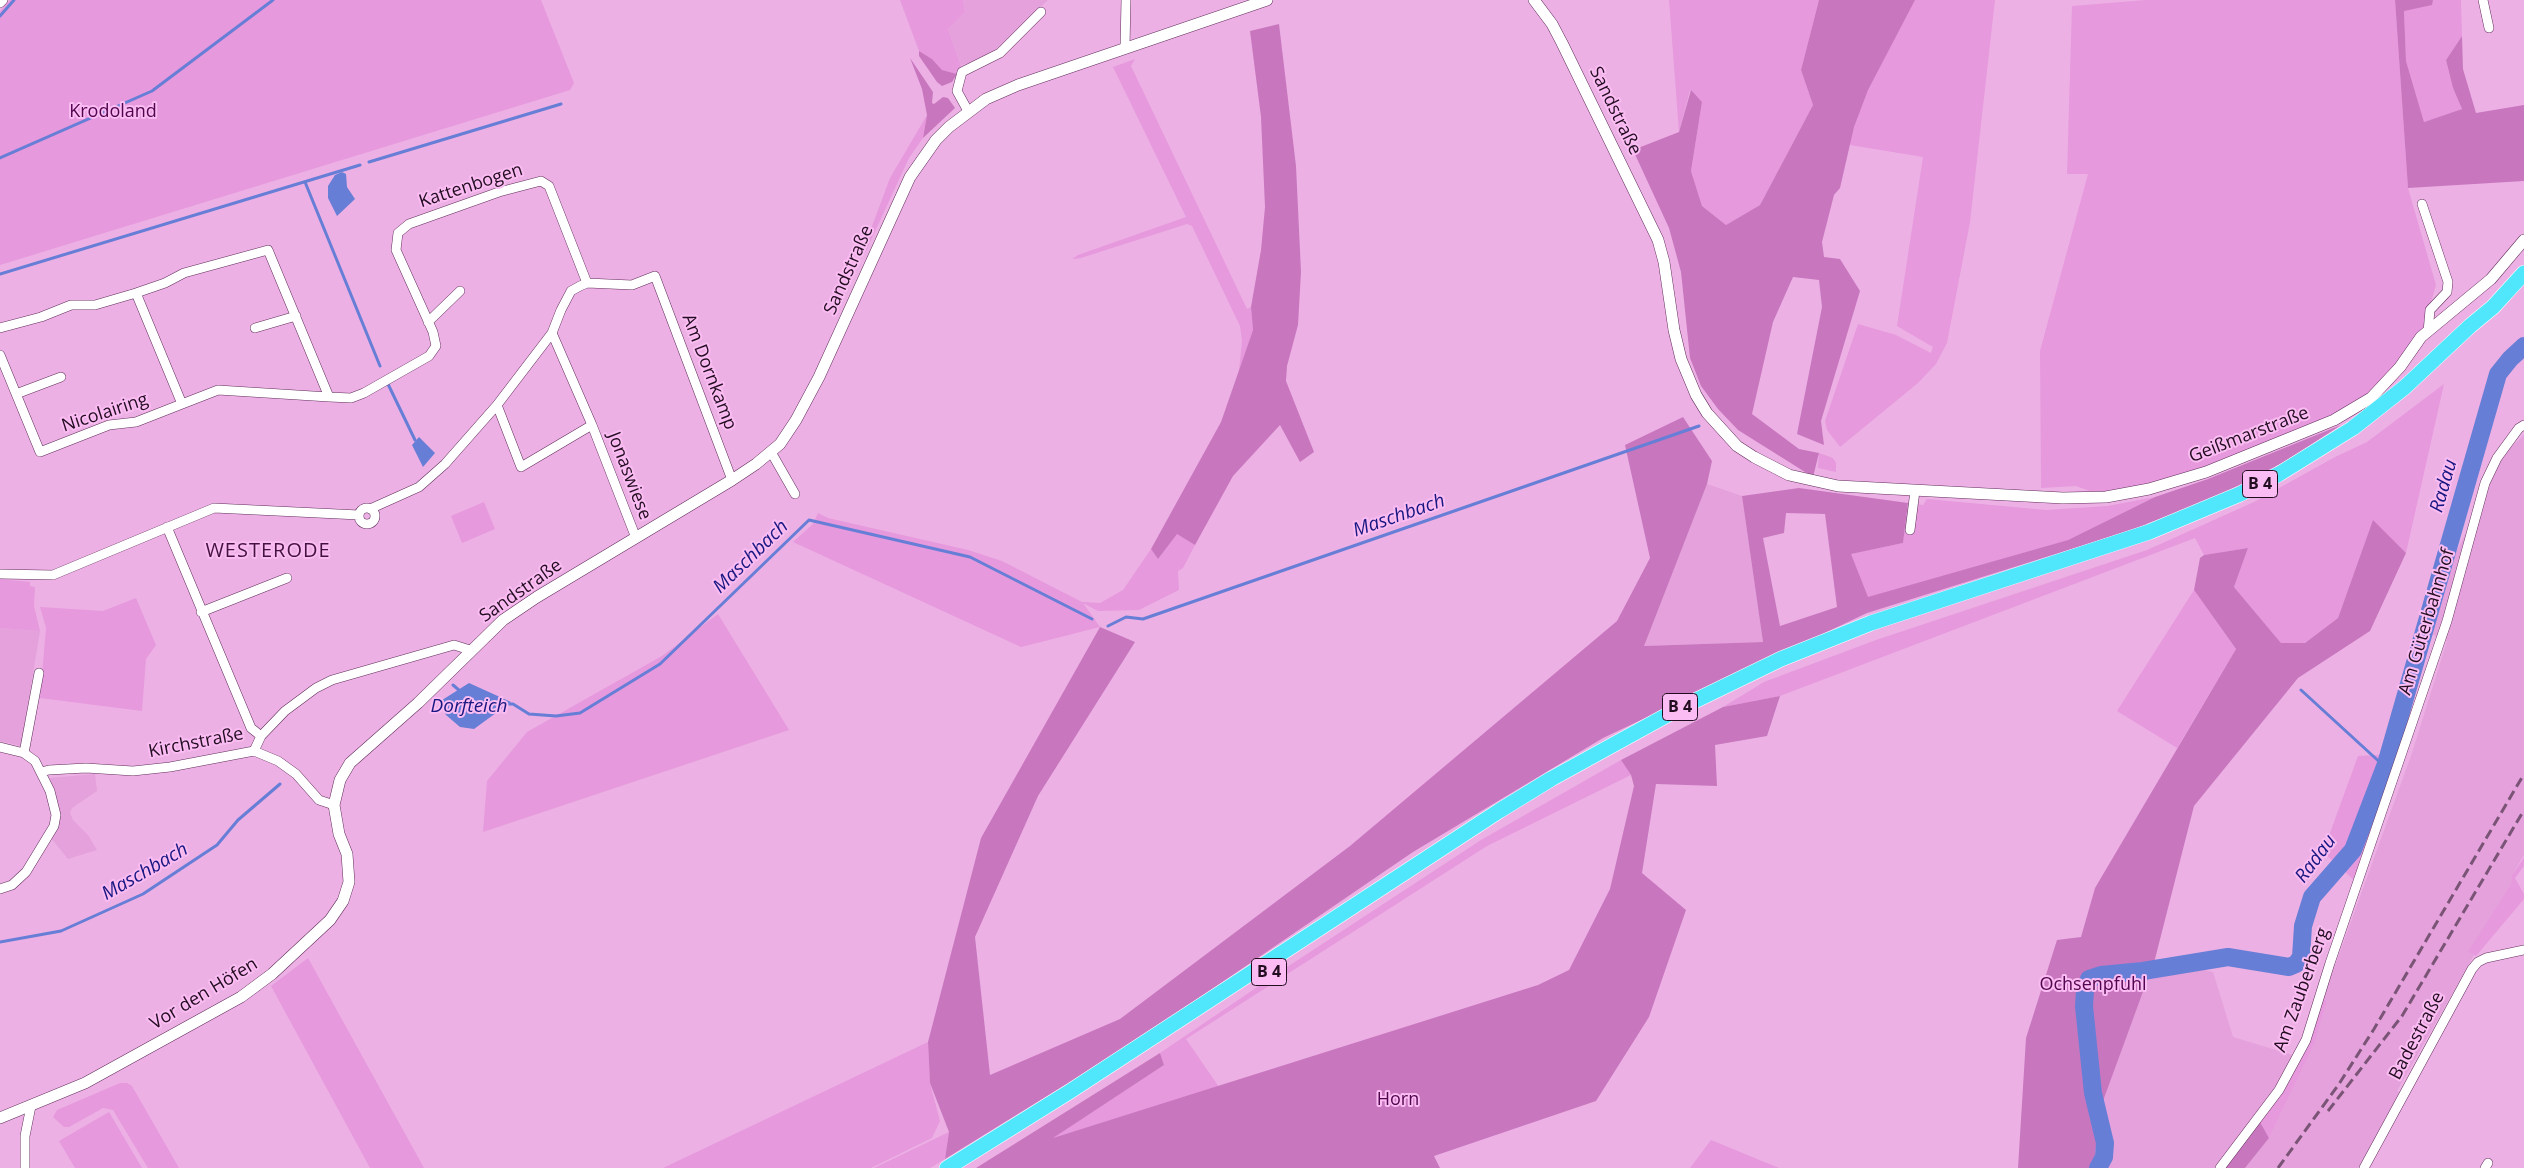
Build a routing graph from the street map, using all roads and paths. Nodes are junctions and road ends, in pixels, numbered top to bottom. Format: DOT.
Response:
graph roads {
  1 [pos="3,0"];
  2 [pos="1126,0"];
  3 [pos="1267,0"];
  4 [pos="1534,0"];
  5 [pos="2483,0"];
  6 [pos="0,3"];
  7 [pos="1041,12"];
  8 [pos="2489,28"];
  9 [pos="1125,48"];
  10 [pos="968,111"];
  11 [pos="2422,204"];
  12 [pos="1658,240"];
  13 [pos="2524,240"];
  14 [pos="2524,272"];
  15 [pos="587,283"];
  16 [pos="460,291"];
  17 [pos="136,293"];
  18 [pos="296,316"];
  19 [pos="428,322"];
  20 [pos="0,328"];
  21 [pos="255,328"];
  22 [pos="2428,332"];
  23 [pos="552,333"];
  24 [pos="0,355"];
  25 [pos="61,377"];
  26 [pos="381,383"];
  27 [pos="16,394"];
  28 [pos="329,397"];
  29 [pos="182,404"];
  30 [pos="497,405"];
  31 [pos="592,425"];
  32 [pos="2524,425"];
  33 [pos="771,452"];
  34 [pos="732,480"];
  35 [pos="1915,491"];
  36 [pos="795,494"];
  37 [pos="167,527"];
  38 [pos="1910,530"];
  39 [pos="636,538"];
  40 [pos="0,574"];
  41 [pos="287,578"];
  42 [pos="201,612"];
  43 [pos="470,650"];
  44 [pos="39,673"];
  45 [pos="261,736"];
  46 [pos="0,747"];
  47 [pos="254,751"];
  48 [pos="24,753"];
  49 [pos="41,772"];
  50 [pos="334,805"];
  51 [pos="2374,836"];
  52 [pos="0,889"];
  53 [pos="2524,950"];
  54 [pos="31,1106"];
  55 [pos="0,1118"];
  56 [pos="1002,1140"];
  57 [pos="948,1167"];
  58 [pos="25,1168"];
  59 [pos="965,1168"];
  60 [pos="2220,1168"];
  61 [pos="2364,1168"];
  1 -- 6 [label="street"];
  2 -- 9 [label="street"];
  3 -- 9 [label="street, Sandstraße"];
  4 -- 12 [label="street, Sandstraße"];
  5 -- 8 [label="street"];
  7 -- 10 [label="street"];
  9 -- 10 [label="street, Sandstraße"];
  10 -- 33 [label="street, Sandstraße"];
  11 -- 22 [label="street"];
  12 -- 35 [label="street, Geißmarstraße"];
  13 -- 22 [label="street, Geißmarstraße"];
  14 -- 56 [label="highway, B 4"];
  15 -- 19 [label="street, Kattenbogen"];
  15 -- 23 [label="street"];
  15 -- 34 [label="street, Am Dornkamp"];
  16 -- 19 [label="street"];
  17 -- 18 [label="street"];
  17 -- 20 [label="street"];
  17 -- 29 [label="street"];
  18 -- 21 [label="street"];
  18 -- 28 [label="street"];
  19 -- 26 [label="street, Kattenbogen"];
  22 -- 35 [label="street, Geißmarstraße"];
  23 -- 30 [label="street"];
  23 -- 31 [label="street, Jonaswiese"];
  24 -- 27 [label="street, Nicolairing"];
  25 -- 27 [label="street"];
  26 -- 28 [label="street, Nicolairing"];
  27 -- 29 [label="street, Nicolairing"];
  28 -- 29 [label="street, Nicolairing"];
  30 -- 31 [label="street, Jonaswiese"];
  30 -- 37 [label="street"];
  31 -- 39 [label="street, Jonaswiese"];
  32 -- 51 [label="street, Am Güterbahnhof"];
  33 -- 34 [label="street, Sandstraße"];
  33 -- 36 [label="street"];
  34 -- 39 [label="street, Sandstraße"];
  35 -- 38 [label="street"];
  37 -- 40 [label="street"];
  37 -- 42 [label="street"];
  39 -- 43 [label="street, Sandstraße"];
  41 -- 42 [label="street"];
  42 -- 45 [label="street"];
  43 -- 45 [label="street, Kirchstraße"];
  43 -- 50 [label="street, Sandstraße"];
  44 -- 48 [label="street"];
  45 -- 47 [label="street, Kirchstraße"];
  46 -- 48 [label="street"];
  47 -- 49 [label="street, Kirchstraße"];
  47 -- 50 [label="street"];
  48 -- 49 [label="street"];
  49 -- 52 [label="street"];
  50 -- 54 [label="street, Vor den Höfen"];
  51 -- 60 [label="street, Am Zauberberg"];
  53 -- 61 [label="street, Badestraße"];
  54 -- 55 [label="street, Vor den Höfen"];
  54 -- 58 [label="street"];
  56 -- 57 [label="highway, B 4"];
  56 -- 59 [label="highway, B 4"];
}
